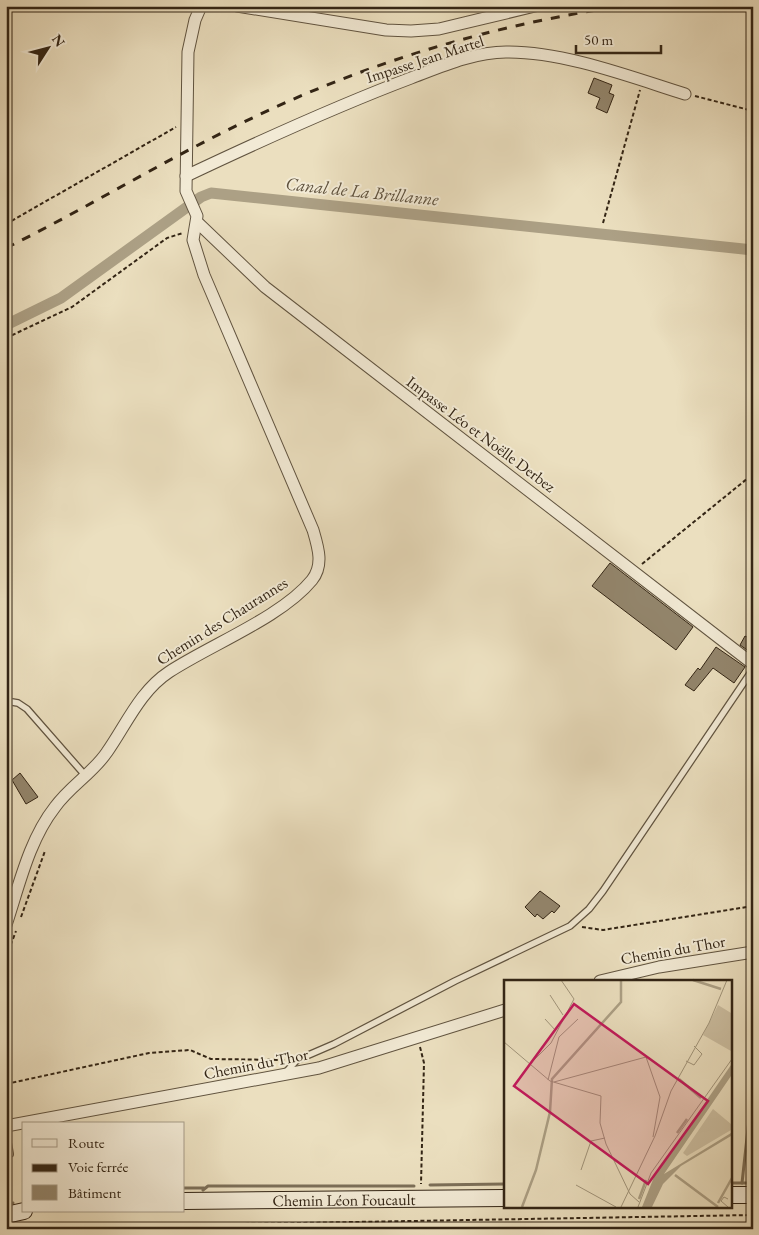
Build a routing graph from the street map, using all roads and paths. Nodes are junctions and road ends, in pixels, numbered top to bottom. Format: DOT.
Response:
graph roads {
  1 [pos="201,6"];
  2 [pos="237,6"];
  3 [pos="535,6"];
  4 [pos="512,9"];
  5 [pos="643,81"];
  6 [pos="685,94"];
  7 [pos="753,111"];
  8 [pos="186,121"];
  9 [pos="186,176"];
  10 [pos="197,222"];
  11 [pos="603,223"];
  12 [pos="6,224"];
  13 [pos="193,234"];
  14 [pos="6,338"];
  15 [pos="753,474"];
  16 [pos="640,566"];
  17 [pos="753,664"];
  18 [pos="753,669"];
  19 [pos="6,701"];
  20 [pos="84,774"];
  21 [pos="45,852"];
  22 [pos="753,906"];
  23 [pos="6,925"];
  24 [pos="570,926"];
  25 [pos="753,952"];
  26 [pos="6,956"];
  27 [pos="604,980"];
  28 [pos="504,1010"];
  29 [pos="416,1039"];
  30 [pos="295,1062"];
  31 [pos="284,1074"];
  32 [pos="6,1084"];
  33 [pos="27,1122"];
  34 [pos="22,1123"];
  35 [pos="6,1126"];
  36 [pos="6,1131"];
  37 [pos="753,1145"];
  38 [pos="10,1154"];
  39 [pos="750,1175"];
  40 [pos="732,1195"];
  41 [pos="753,1195"];
  42 [pos="504,1198"];
  43 [pos="422,1199"];
  44 [pos="185,1201"];
  45 [pos="22,1211"];
  46 [pos="6,1215"];
  47 [pos="753,1215"];
  48 [pos="89,1229"];
  1 -- 8 [label="street"];
  2 -- 4 [label="street"];
  3 -- 4 [label="street"];
  5 -- 6 [label="street, Impasse Jean Martel"];
  5 -- 9 [label="street, Impasse Jean Martel"];
  5 -- 11 [label="path"];
  6 -- 7 [label="path"];
  8 -- 9 [label="street"];
  8 -- 12 [label="path"];
  9 -- 10 [label="street"];
  10 -- 13 [label="street"];
  10 -- 17 [label="street, Impasse Léo et Noëlle Derbez"];
  13 -- 14 [label="path"];
  13 -- 20 [label="street, Chemin des Chaurannes"];
  15 -- 16 [label="path"];
  18 -- 24 [label="lane"];
  19 -- 20 [label="lane"];
  20 -- 23 [label="street, Chemin des Chaurannes"];
  21 -- 26 [label="path"];
  22 -- 24 [label="path"];
  24 -- 30 [label="lane"];
  25 -- 27 [label="street, Chemin du Thor"];
  28 -- 29 [label="street, Chemin du Thor"];
  29 -- 31 [label="street, Chemin du Thor"];
  29 -- 43 [label="path"];
  30 -- 31 [label="lane"];
  30 -- 32 [label="path"];
  31 -- 33 [label="street, Chemin du Thor"];
  34 -- 35 [label="street, Chemin du Thor"];
  36 -- 38 [label="lane"];
  37 -- 39 [label="path"];
  40 -- 41 [label="main road"];
  42 -- 43 [label="main road, Chemin Léon Foucault"];
  43 -- 44 [label="main road, Chemin Léon Foucault"];
  45 -- 46 [label="main road"];
  47 -- 48 [label="path"];
}
